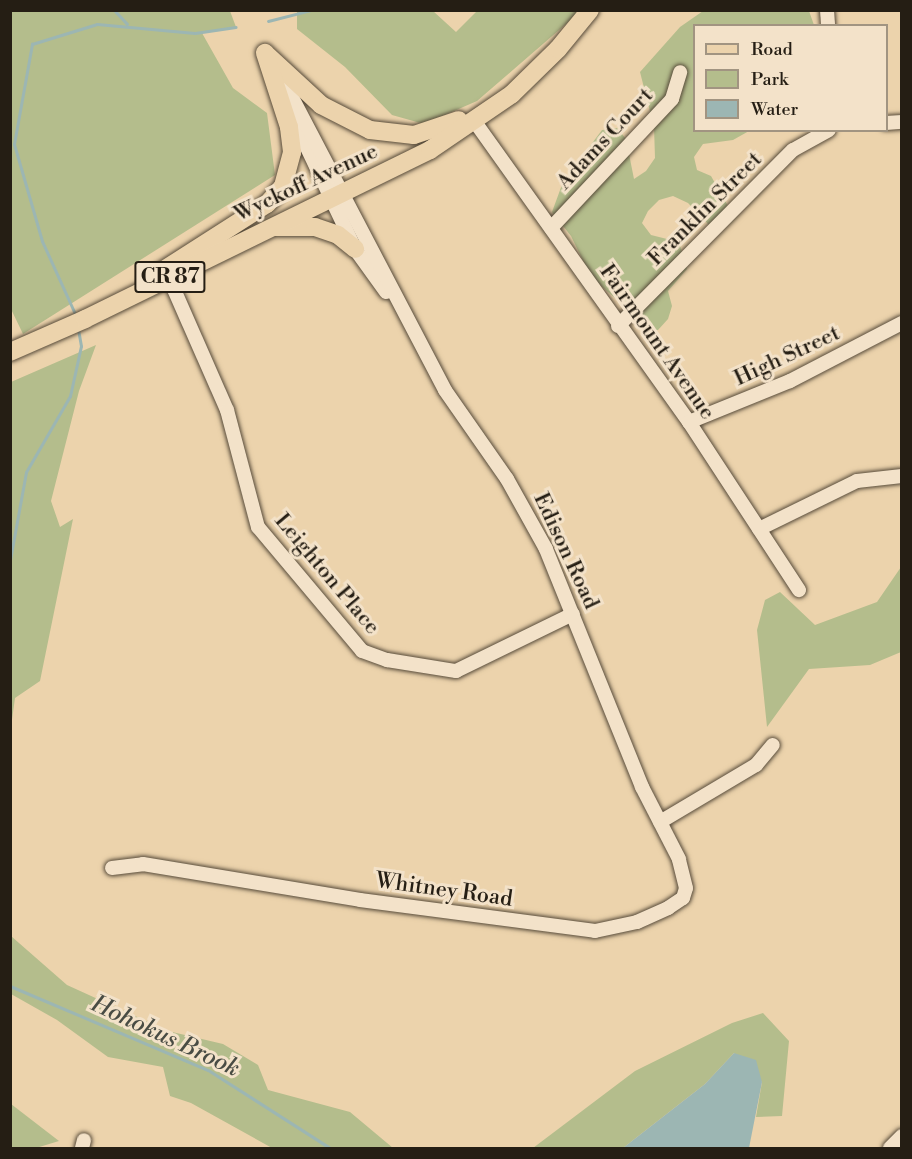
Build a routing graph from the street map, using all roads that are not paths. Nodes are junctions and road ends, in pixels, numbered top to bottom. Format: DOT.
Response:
graph roads {
  1 [pos="590,10"];
  2 [pos="265,53"];
  3 [pos="680,72"];
  4 [pos="503,100"];
  5 [pos="475,122"];
  6 [pos="825,132"];
  7 [pos="336,194"];
  8 [pos="270,227"];
  9 [pos="551,228"];
  10 [pos="356,249"];
  11 [pos="169,278"];
  12 [pos="125,299"];
  13 [pos="404,314"];
  14 [pos="902,323"];
  15 [pos="618,326"];
  16 [pos="10,352"];
  17 [pos="689,422"];
  18 [pos="902,476"];
  19 [pos="759,530"];
  20 [pos="799,590"];
  21 [pos="573,614"];
  22 [pos="773,745"];
  23 [pos="660,822"];
  24 [pos="112,868"];
  25 [pos="902,1136"];
  26 [pos="890,1149"];
  1 -- 4 [label="main road, Wyckoff Avenue / CR 87"];
  2 -- 4 [label="main road"];
  2 -- 7 [label="street, Edison Road"];
  2 -- 12 [label="main road"];
  3 -- 9 [label="street, Adams Court"];
  4 -- 5 [label="main road, Wyckoff Avenue / CR 87"];
  5 -- 7 [label="main road, Wyckoff Avenue / CR 87"];
  5 -- 9 [label="street, Fairmount Avenue"];
  6 -- 15 [label="street, Franklin Street"];
  7 -- 8 [label="main road, Wyckoff Avenue / CR 87"];
  7 -- 10 [label="street, Edison Road"];
  7 -- 13 [label="street, Edison Road"];
  8 -- 10 [label="main road"];
  8 -- 11 [label="main road, Wyckoff Avenue / CR 87"];
  9 -- 15 [label="street, Fairmount Avenue"];
  10 -- 13 [label="street, Edison Road"];
  11 -- 12 [label="main road, Wyckoff Avenue / CR 87"];
  11 -- 21 [label="street, Leighton Place"];
  12 -- 16 [label="main road, Wyckoff Avenue / CR 87"];
  13 -- 21 [label="street, Edison Road"];
  14 -- 17 [label="street, High Street"];
  15 -- 17 [label="street, Fairmount Avenue"];
  17 -- 19 [label="street, Fairmount Avenue"];
  18 -- 19 [label="street"];
  19 -- 20 [label="street, Fairmount Avenue"];
  21 -- 23 [label="street, Edison Road"];
  22 -- 23 [label="street"];
  23 -- 24 [label="street, Whitney Road"];
  25 -- 26 [label="street"];
}
